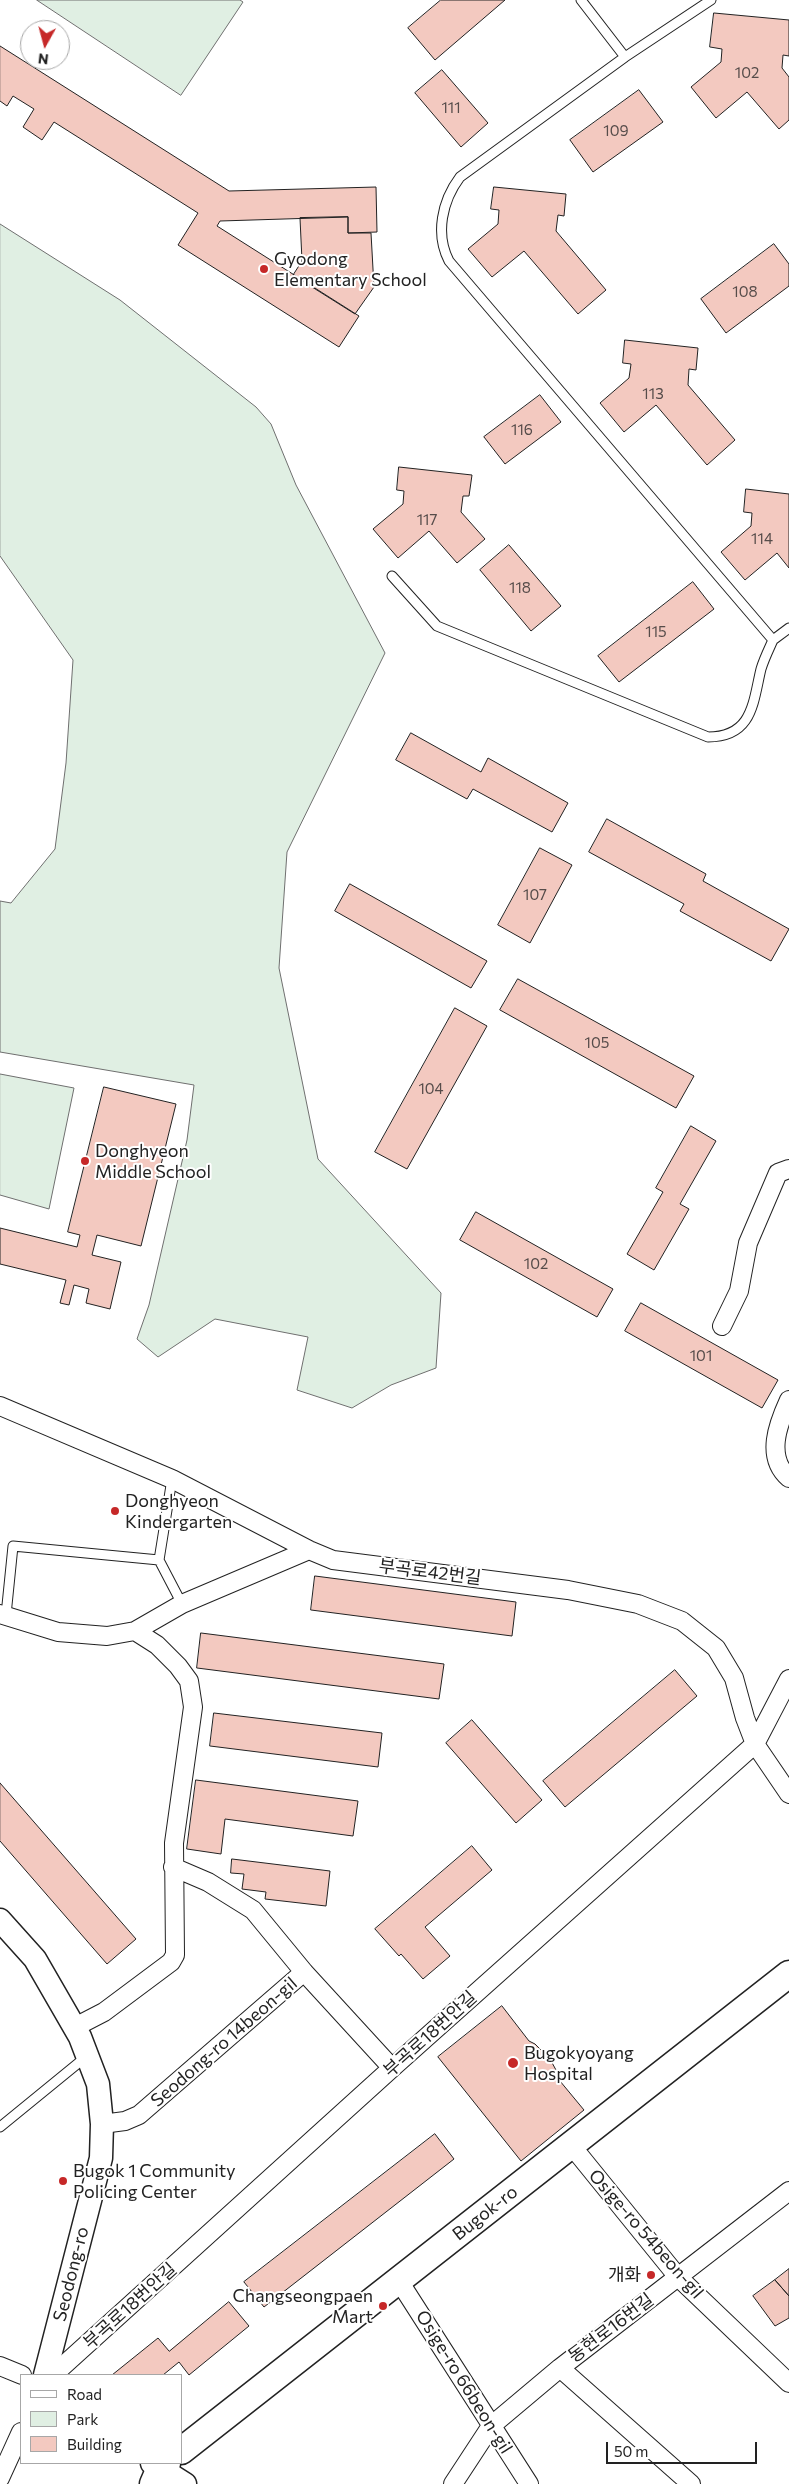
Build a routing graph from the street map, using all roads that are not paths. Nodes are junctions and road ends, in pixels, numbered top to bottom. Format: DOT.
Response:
graph roads {
  1 [pos="581,0"];
  2 [pos="710,0"];
  3 [pos="625,57"];
  4 [pos="392,576"];
  5 [pos="789,628"];
  6 [pos="773,640"];
  7 [pos="789,1169"];
  8 [pos="722,1326"];
  9 [pos="789,1400"];
  10 [pos="0,1406"];
  11 [pos="789,1478"];
  12 [pos="172,1479"];
  13 [pos="309,1550"];
  14 [pos="159,1560"];
  15 [pos="182,1604"];
  16 [pos="3,1614"];
  17 [pos="135,1631"];
  18 [pos="789,1679"];
  19 [pos="755,1744"];
  20 [pos="789,1794"];
  21 [pos="173,1867"];
  22 [pos="0,1920"];
  23 [pos="304,1972"];
  24 [pos="789,1974"];
  25 [pos="75,2027"];
  26 [pos="87,2056"];
  27 [pos="392,2068"];
  28 [pos="102,2124"];
  29 [pos="0,2127"];
  30 [pos="571,2145"];
  31 [pos="789,2191"];
  32 [pos="678,2277"];
  33 [pos="399,2281"];
  34 [pos="0,2366"];
  35 [pos="560,2368"];
  36 [pos="20,2374"];
  37 [pos="45,2374"];
  38 [pos="54,2374"];
  39 [pos="789,2383"];
  40 [pos="491,2426"];
  41 [pos="20,2434"];
  42 [pos="182,2450"];
  43 [pos="158,2469"];
  44 [pos="0,2478"];
  45 [pos="185,2484"];
  46 [pos="454,2484"];
  47 [pos="529,2484"];
  48 [pos="691,2484"];
  1 -- 3 [label="lane"];
  2 -- 3 [label="lane"];
  3 -- 6 [label="lane"];
  4 -- 6 [label="lane"];
  5 -- 6 [label="lane"];
  7 -- 8 [label="street"];
  9 -- 11 [label="street"];
  10 -- 12 [label="street, 부곡로42번길"];
  12 -- 13 [label="street, 부곡로42번길"];
  12 -- 14 [label="lane"];
  13 -- 15 [label="street"];
  13 -- 19 [label="street, 부곡로42번길"];
  14 -- 15 [label="lane"];
  14 -- 16 [label="lane"];
  15 -- 17 [label="street"];
  16 -- 17 [label="street"];
  17 -- 21 [label="street"];
  18 -- 19 [label="street, 부곡로18번안길"];
  19 -- 20 [label="street, 부곡로42번길"];
  19 -- 27 [label="street, 부곡로18번안길"];
  21 -- 23 [label="street, Seodong-ro 14beon-gil"];
  21 -- 25 [label="street"];
  22 -- 25 [label="street, Seodong-ro"];
  23 -- 27 [label="street"];
  23 -- 28 [label="street, Seodong-ro 14beon-gil"];
  24 -- 30 [label="main road, Bugok-ro"];
  25 -- 26 [label="street, Seodong-ro"];
  26 -- 28 [label="street, Seodong-ro"];
  26 -- 29 [label="lane"];
  27 -- 38 [label="street, 부곡로18번안길"];
  28 -- 37 [label="street, Seodong-ro"];
  30 -- 32 [label="street, Osige-ro 54beon-gil"];
  30 -- 33 [label="main road, Bugok-ro"];
  31 -- 32 [label="street, 동현로16번길"];
  32 -- 35 [label="street, 동현로16번길"];
  32 -- 39 [label="street, Osige-ro 54beon-gil"];
  33 -- 40 [label="street, Osige-ro 66beon-gil"];
  33 -- 42 [label="main road, Bugok-ro"];
  34 -- 36 [label="street"];
  35 -- 40 [label="street, 동현로16번길"];
  35 -- 48 [label="street"];
  40 -- 46 [label="street, 동현로16번길"];
  40 -- 47 [label="street, Osige-ro 66beon-gil"];
  41 -- 44 [label="street"];
  43 -- 45 [label="street"];
}
